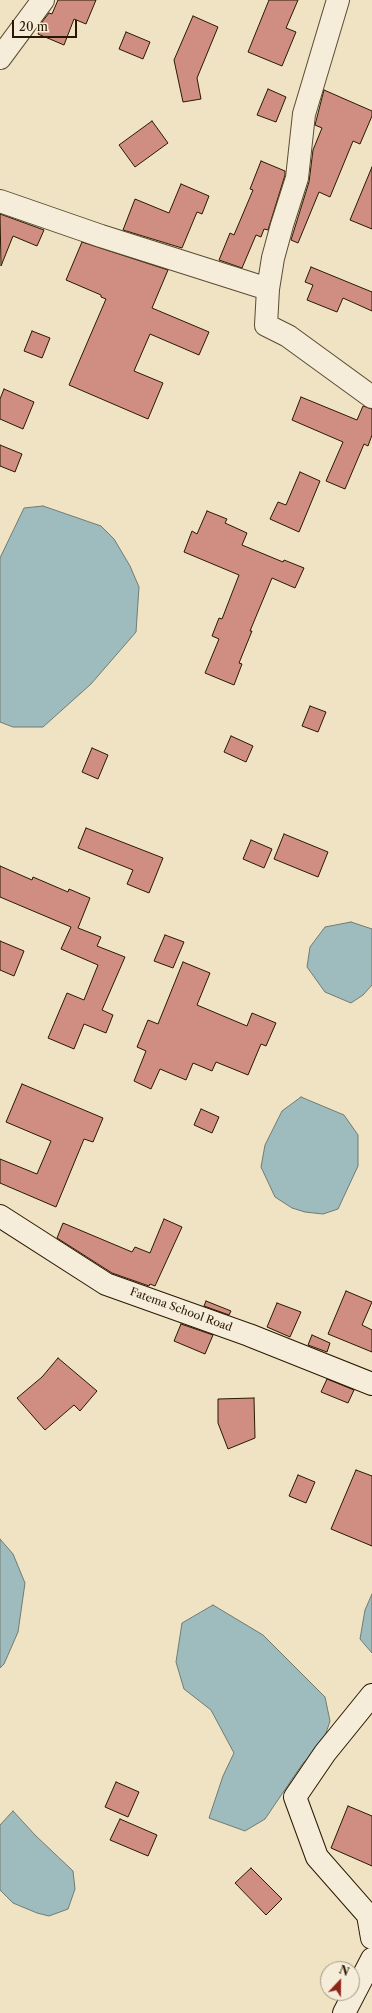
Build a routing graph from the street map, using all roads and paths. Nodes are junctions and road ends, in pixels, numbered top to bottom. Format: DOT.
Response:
graph roads {
  1 [pos="43,0"];
  2 [pos="338,0"];
  3 [pos="0,58"];
  4 [pos="0,201"];
  5 [pos="268,289"];
  6 [pos="372,397"];
  7 [pos="0,1216"];
  8 [pos="372,1384"];
  9 [pos="372,1695"];
  10 [pos="372,1938"];
  11 [pos="372,1959"];
  12 [pos="344,2013"];
  1 -- 3 [label="street"];
  2 -- 5 [label="street"];
  4 -- 5 [label="street"];
  5 -- 6 [label="street"];
  7 -- 8 [label="street, Fatema School Road"];
  9 -- 10 [label="street"];
  11 -- 12 [label="street"];
}
